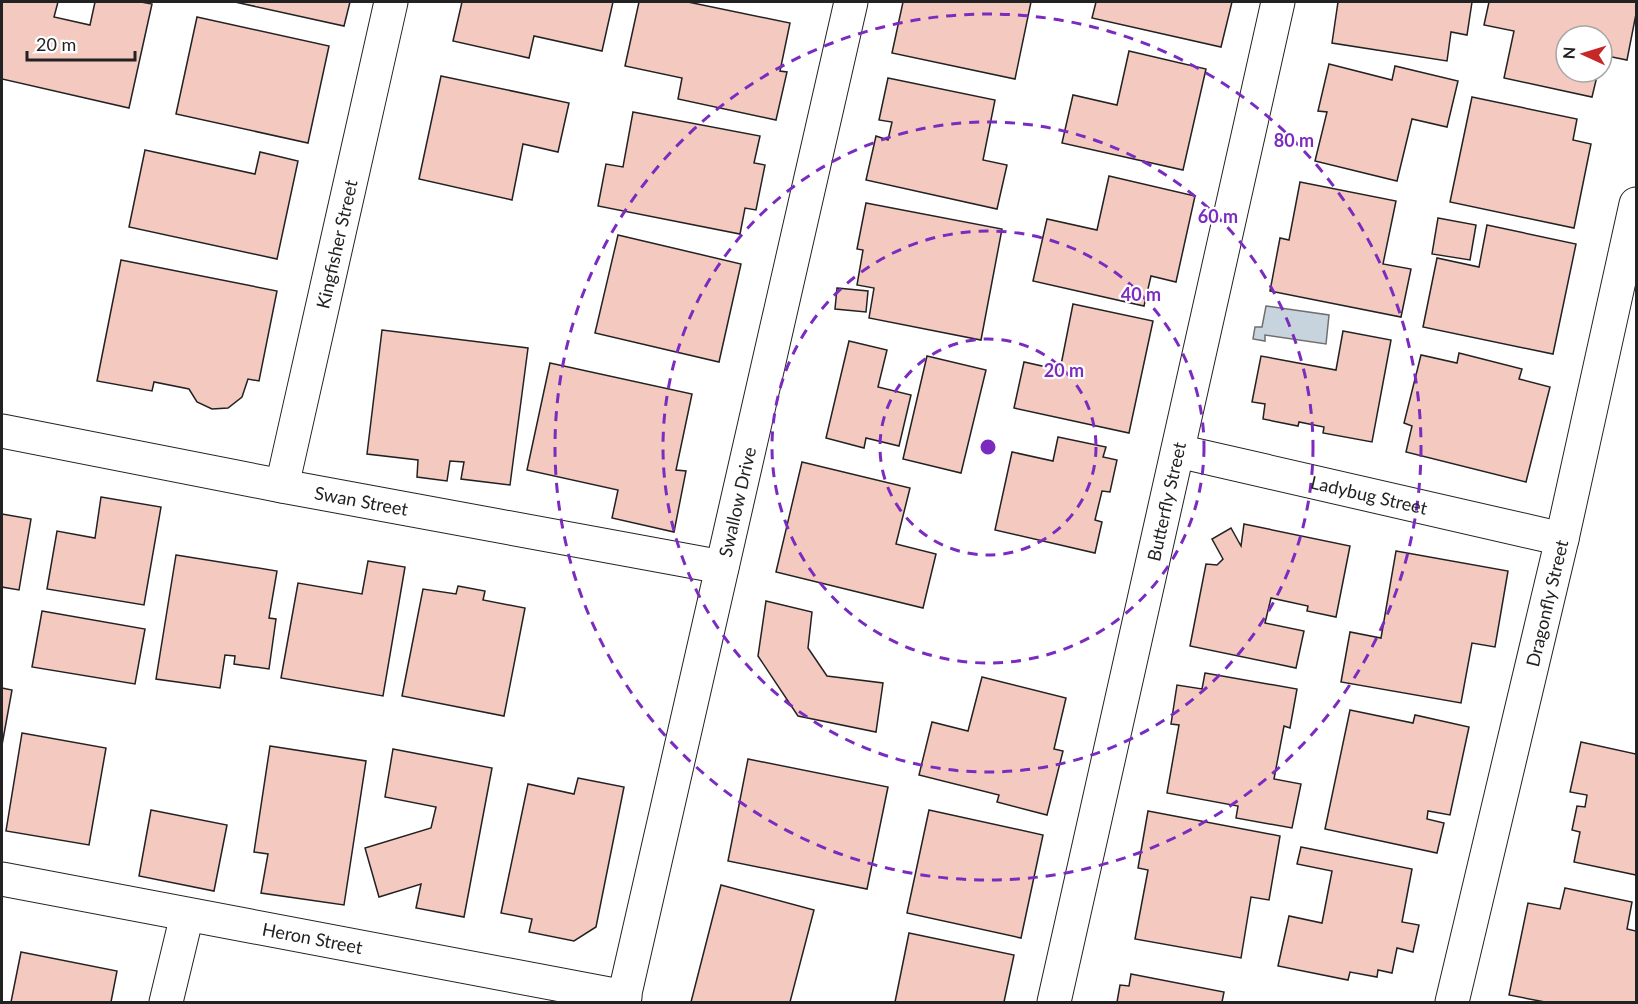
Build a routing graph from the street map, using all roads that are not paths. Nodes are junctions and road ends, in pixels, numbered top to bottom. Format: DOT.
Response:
graph roads {
  1 [pos="391,2"];
  2 [pos="851,2"];
  3 [pos="1278,2"];
  4 [pos="1636,204"];
  5 [pos="2,431"];
  6 [pos="1178,451"];
  7 [pos="282,486"];
  8 [pos="1562,539"];
  9 [pos="722,567"];
  10 [pos="2,879"];
  11 [pos="187,915"];
  12 [pos="624,1000"];
  13 [pos="166,1002"];
  14 [pos="1054,1002"];
  15 [pos="1452,1002"];
  1 -- 7 [label="street, Kingfisher Street"];
  2 -- 9 [label="street, Swallow Drive"];
  3 -- 6 [label="street, Butterfly Street"];
  4 -- 8 [label="street, Dragonfly Street"];
  5 -- 7 [label="street, Swan Street"];
  6 -- 8 [label="street, Ladybug Street"];
  6 -- 14 [label="street, Butterfly Street"];
  7 -- 9 [label="street, Swan Street"];
  8 -- 15 [label="street, Dragonfly Street"];
  9 -- 12 [label="street, Swallow Drive"];
  10 -- 11 [label="street, Heron Street"];
  11 -- 12 [label="street, Heron Street"];
  11 -- 13 [label="street"];
}
